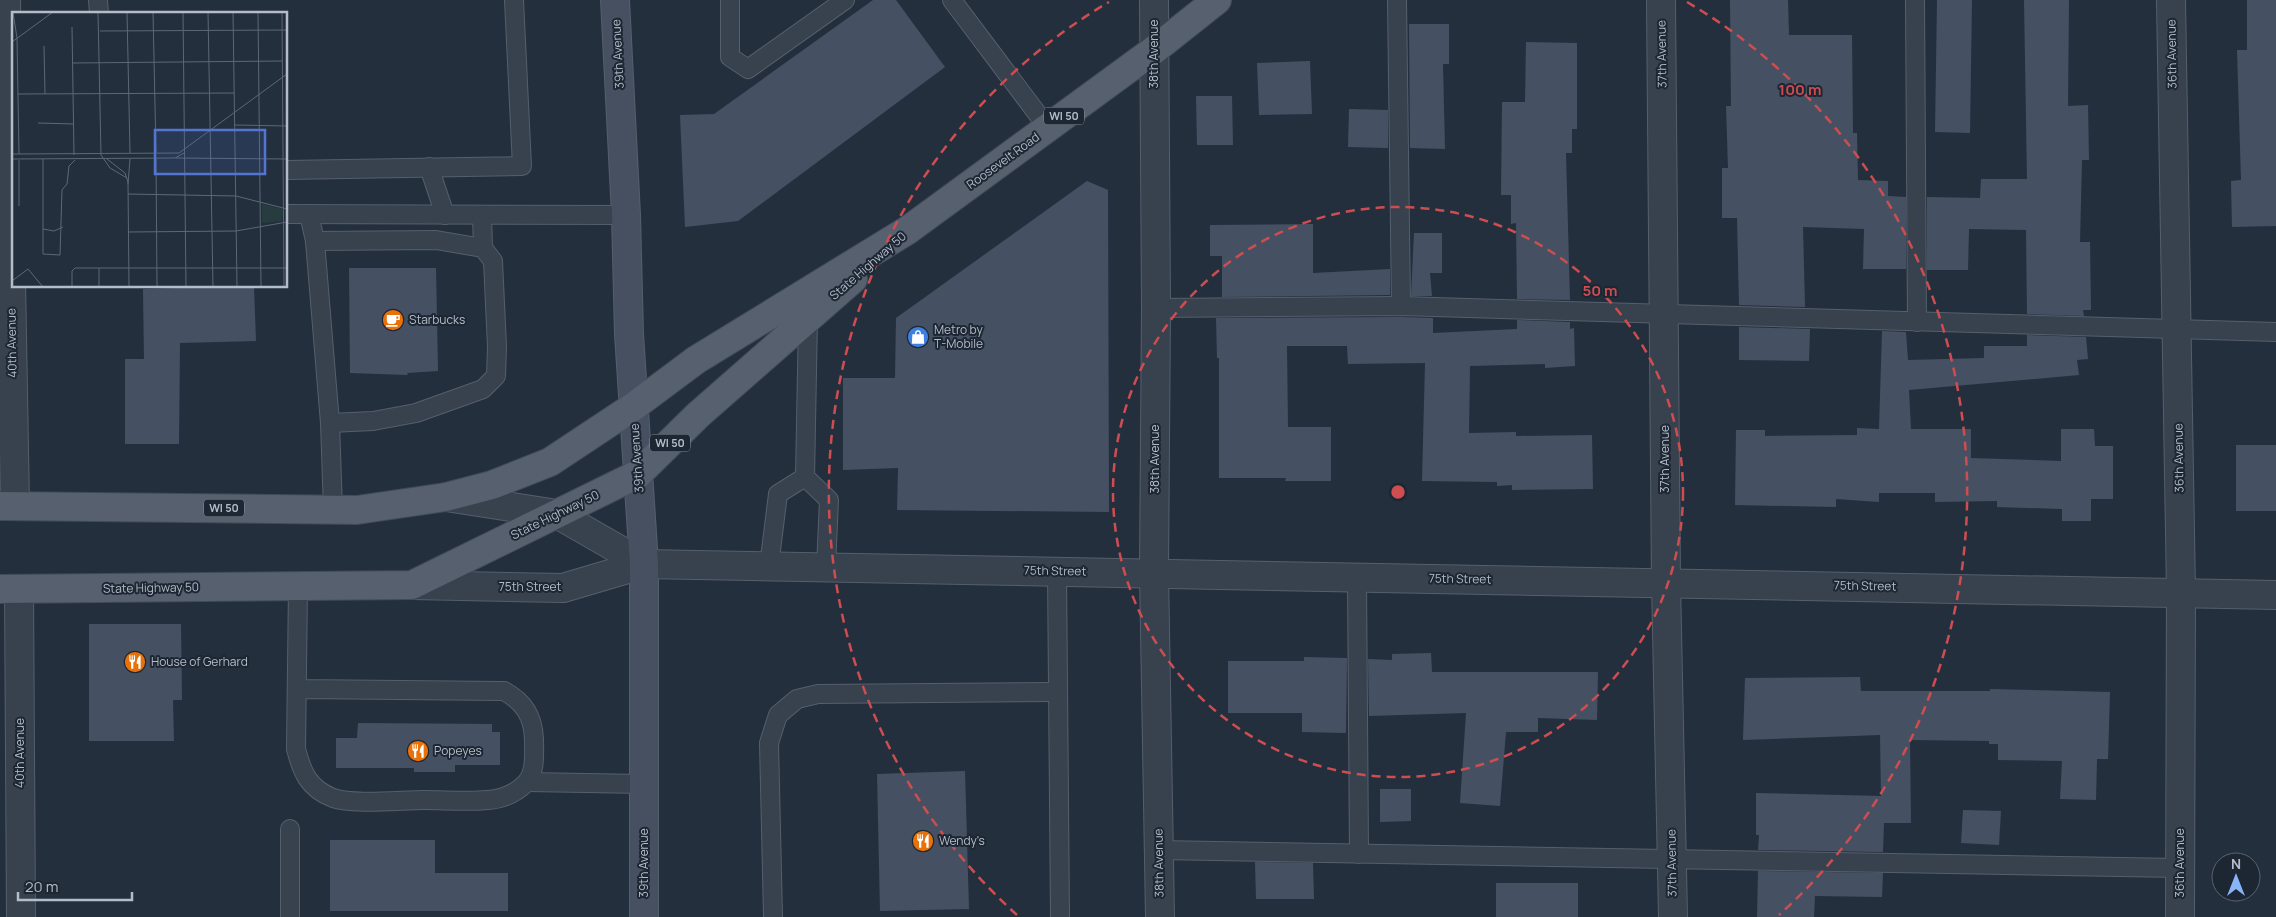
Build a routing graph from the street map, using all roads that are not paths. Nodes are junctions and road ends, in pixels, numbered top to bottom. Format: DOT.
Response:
graph roads {
  1 [pos="6,0"];
  2 [pos="514,0"];
  3 [pos="615,0"];
  4 [pos="730,0"];
  5 [pos="845,0"];
  6 [pos="952,0"];
  7 [pos="1154,0"];
  8 [pos="1217,0"];
  9 [pos="1396,0"];
  10 [pos="1661,0"];
  11 [pos="1915,0"];
  12 [pos="2171,0"];
  13 [pos="826,7"];
  14 [pos="1154,50"];
  15 [pos="1048,128"];
  16 [pos="430,167"];
  17 [pos="288,170"];
  18 [pos="8,213"];
  19 [pos="288,214"];
  20 [pos="309,214"];
  21 [pos="445,215"];
  22 [pos="482,215"];
  23 [pos="626,215"];
  24 [pos="908,230"];
  25 [pos="315,241"];
  26 [pos="483,248"];
  27 [pos="1401,306"];
  28 [pos="1156,308"];
  29 [pos="1664,315"];
  30 [pos="808,318"];
  31 [pos="1917,322"];
  32 [pos="2178,330"];
  33 [pos="2276,332"];
  34 [pos="633,407"];
  35 [pos="330,423"];
  36 [pos="638,474"];
  37 [pos="805,477"];
  38 [pos="446,497"];
  39 [pos="8,506"];
  40 [pos="333,510"];
  41 [pos="558,514"];
  42 [pos="644,564"];
  43 [pos="769,566"];
  44 [pos="826,567"];
  45 [pos="1056,571"];
  46 [pos="1154,573"];
  47 [pos="1357,577"];
  48 [pos="1666,583"];
  49 [pos="412,585"];
  50 [pos="298,586"];
  51 [pos="9,589"];
  52 [pos="2181,592"];
  53 [pos="2276,595"];
  54 [pos="297,689"];
  55 [pos="1056,692"];
  56 [pos="527,782"];
  57 [pos="644,784"];
  58 [pos="290,829"];
  59 [pos="1159,850"];
  60 [pos="1359,854"];
  61 [pos="1672,860"];
  62 [pos="2179,868"];
  63 [pos="21,917"];
  64 [pos="290,917"];
  65 [pos="644,917"];
  66 [pos="773,917"];
  67 [pos="1060,917"];
  68 [pos="1160,917"];
  69 [pos="1673,917"];
  70 [pos="2180,917"];
  1 -- 18 [label="street, 40th Avenue"];
  2 -- 16 [label="lane"];
  3 -- 23 [label="main road, 39th Avenue"];
  4 -- 13 [label="lane"];
  5 -- 13 [label="lane"];
  6 -- 15 [label="lane"];
  7 -- 14 [label="street, 38th Avenue"];
  8 -- 14 [label="main road, Roosevelt Road / WI 50"];
  9 -- 27 [label="lane"];
  10 -- 29 [label="street, 37th Avenue"];
  11 -- 31 [label="lane"];
  12 -- 32 [label="street, 36th Avenue"];
  14 -- 15 [label="main road, Roosevelt Road / WI 50"];
  14 -- 28 [label="street, 38th Avenue"];
  15 -- 24 [label="main road, Roosevelt Road / WI 50"];
  16 -- 17 [label="lane"];
  16 -- 21 [label="lane"];
  18 -- 39 [label="street, 40th Avenue"];
  19 -- 20 [label="lane"];
  20 -- 21 [label="lane"];
  20 -- 25 [label="lane"];
  21 -- 22 [label="lane"];
  22 -- 23 [label="lane"];
  22 -- 26 [label="lane"];
  23 -- 34 [label="main road, 39th Avenue"];
  24 -- 30 [label="main road, State Highway 50 / WI 50"];
  24 -- 34 [label="main road, State Highway 50 / WI 50"];
  25 -- 26 [label="lane"];
  25 -- 35 [label="lane"];
  26 -- 35 [label="lane"];
  27 -- 28 [label="lane"];
  27 -- 29 [label="lane"];
  28 -- 46 [label="street, 38th Avenue"];
  29 -- 31 [label="lane"];
  29 -- 48 [label="street, 37th Avenue"];
  30 -- 36 [label="main road, State Highway 50 / WI 50"];
  30 -- 37 [label="lane"];
  31 -- 32 [label="lane"];
  32 -- 33 [label="lane"];
  32 -- 52 [label="street, 36th Avenue"];
  34 -- 36 [label="main road, 39th Avenue"];
  34 -- 38 [label="main road, State Highway 50 / WI 50"];
  35 -- 40 [label="lane"];
  36 -- 41 [label="main road, State Highway 50 / WI 50"];
  36 -- 42 [label="main road, 39th Avenue"];
  37 -- 43 [label="lane"];
  37 -- 44 [label="lane"];
  38 -- 40 [label="main road, State Highway 50 / WI 50"];
  38 -- 41 [label="street, 75th Street"];
  39 -- 40 [label="main road, State Highway 50 / WI 50"];
  41 -- 42 [label="street, 75th Street"];
  41 -- 49 [label="main road, State Highway 50 / WI 50"];
  42 -- 43 [label="street, 75th Street"];
  42 -- 49 [label="street, 75th Street"];
  42 -- 57 [label="main road, 39th Avenue"];
  43 -- 44 [label="street, 75th Street"];
  44 -- 45 [label="street, 75th Street"];
  45 -- 46 [label="street, 75th Street"];
  45 -- 55 [label="lane"];
  46 -- 47 [label="street, 75th Street"];
  46 -- 59 [label="street, 38th Avenue"];
  47 -- 48 [label="street, 75th Street"];
  47 -- 60 [label="lane"];
  48 -- 52 [label="street, 75th Street"];
  48 -- 61 [label="street, 37th Avenue"];
  49 -- 50 [label="main road, State Highway 50 / WI 50"];
  50 -- 51 [label="main road, State Highway 50 / WI 50"];
  50 -- 54 [label="lane"];
  51 -- 63 [label="street, 40th Avenue"];
  52 -- 53 [label="street, 75th Street"];
  52 -- 62 [label="street, 36th Avenue"];
  54 -- 56 [label="lane"];
  54 -- 56 [label="lane"];
  55 -- 66 [label="lane"];
  55 -- 67 [label="lane"];
  56 -- 57 [label="lane"];
  57 -- 65 [label="main road, 39th Avenue"];
  58 -- 64 [label="lane"];
  59 -- 60 [label="lane"];
  59 -- 68 [label="street, 38th Avenue"];
  60 -- 61 [label="lane"];
  61 -- 62 [label="lane"];
  61 -- 69 [label="street, 37th Avenue"];
  62 -- 70 [label="street, 36th Avenue"];
}
